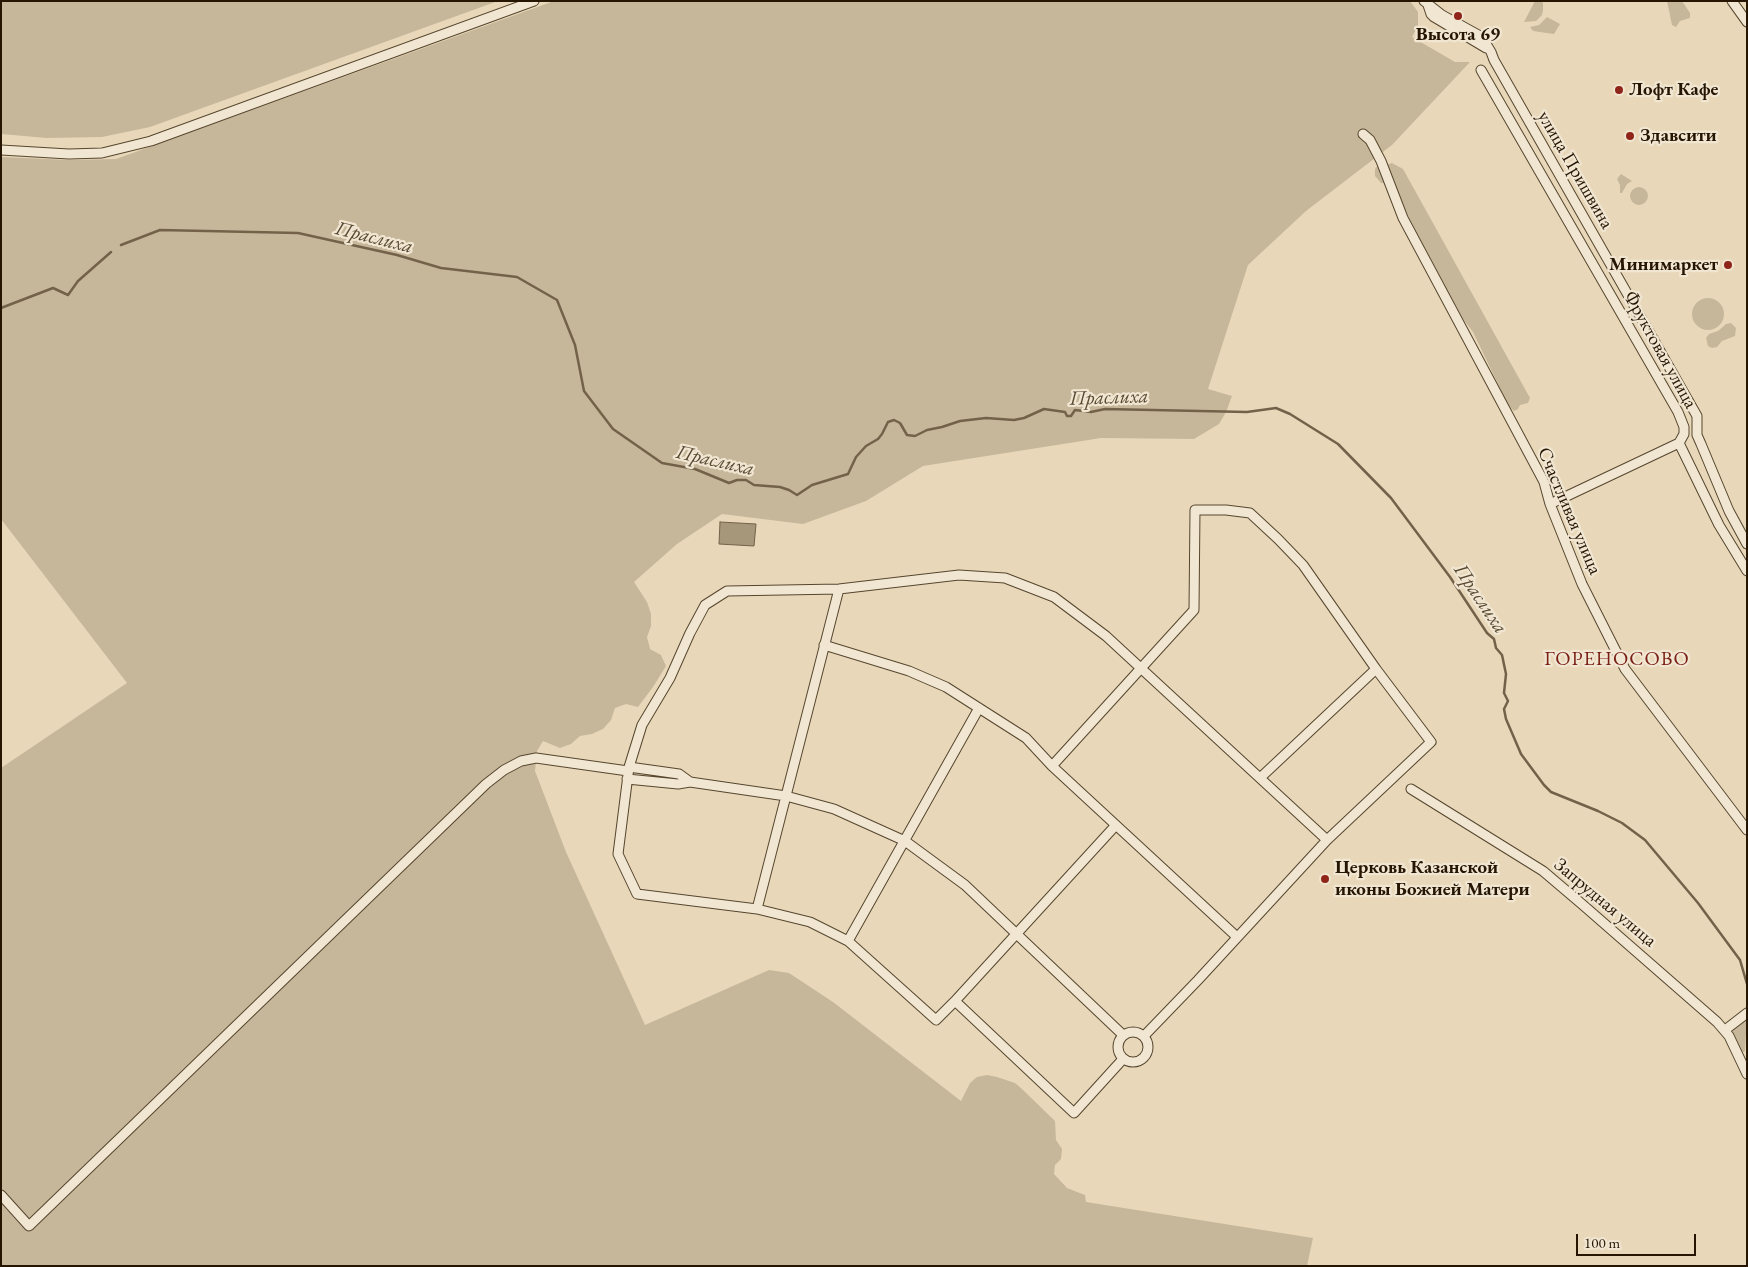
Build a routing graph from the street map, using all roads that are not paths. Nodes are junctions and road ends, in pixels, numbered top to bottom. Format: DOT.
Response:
graph roads {
  1 [pos="534,1"];
  2 [pos="1732,1"];
  3 [pos="1426,3"];
  4 [pos="1747,22"];
  5 [pos="1481,70"];
  6 [pos="1363,134"];
  7 [pos="1,150"];
  8 [pos="1679,442"];
  9 [pos="1550,504"];
  10 [pos="1747,544"];
  11 [pos="1747,571"];
  12 [pos="838,588"];
  13 [pos="824,645"];
  14 [pos="1141,669"];
  15 [pos="1376,669"];
  16 [pos="979,708"];
  17 [pos="1052,766"];
  18 [pos="628,772"];
  19 [pos="1260,778"];
  20 [pos="1411,789"];
  21 [pos="786,796"];
  22 [pos="1116,825"];
  23 [pos="1747,830"];
  24 [pos="1327,840"];
  25 [pos="905,841"];
  26 [pos="757,909"];
  27 [pos="1016,935"];
  28 [pos="1237,937"];
  29 [pos="848,941"];
  30 [pos="955,1001"];
  31 [pos="1747,1013"];
  32 [pos="1725,1030"];
  33 [pos="1123,1035"];
  34 [pos="1144,1036"];
  35 [pos="1123,1060"];
  36 [pos="1747,1074"];
  37 [pos="1,1194"];
  1 -- 7 [label="street"];
  2 -- 4 [label="street"];
  3 -- 10 [label="street, улица Пришвина"];
  5 -- 8 [label="street, Фруктовая улица"];
  6 -- 9 [label="street, Счастливая улица"];
  8 -- 9 [label="street"];
  8 -- 11 [label="street"];
  9 -- 23 [label="street, Счастливая улица"];
  12 -- 13 [label="street"];
  12 -- 14 [label="street"];
  12 -- 18 [label="street"];
  13 -- 16 [label="street"];
  13 -- 21 [label="street"];
  14 -- 15 [label="street"];
  14 -- 17 [label="street"];
  14 -- 19 [label="street"];
  15 -- 19 [label="street"];
  15 -- 24 [label="street"];
  16 -- 17 [label="street"];
  16 -- 25 [label="street"];
  17 -- 22 [label="street"];
  18 -- 21 [label="street"];
  18 -- 26 [label="street"];
  18 -- 37 [label="street"];
  19 -- 24 [label="street"];
  20 -- 32 [label="street, Запрудная улица"];
  21 -- 25 [label="street"];
  21 -- 26 [label="street"];
  22 -- 27 [label="street"];
  22 -- 28 [label="street"];
  24 -- 28 [label="street"];
  25 -- 27 [label="street"];
  25 -- 29 [label="street"];
  26 -- 29 [label="street"];
  27 -- 30 [label="street"];
  27 -- 33 [label="street"];
  28 -- 34 [label="street"];
  29 -- 30 [label="street"];
  30 -- 35 [label="street"];
  31 -- 32 [label="street"];
  32 -- 36 [label="street, Запрудная улица"];
  33 -- 34 [label="street"];
  33 -- 35 [label="street"];
  34 -- 35 [label="street"];
}
